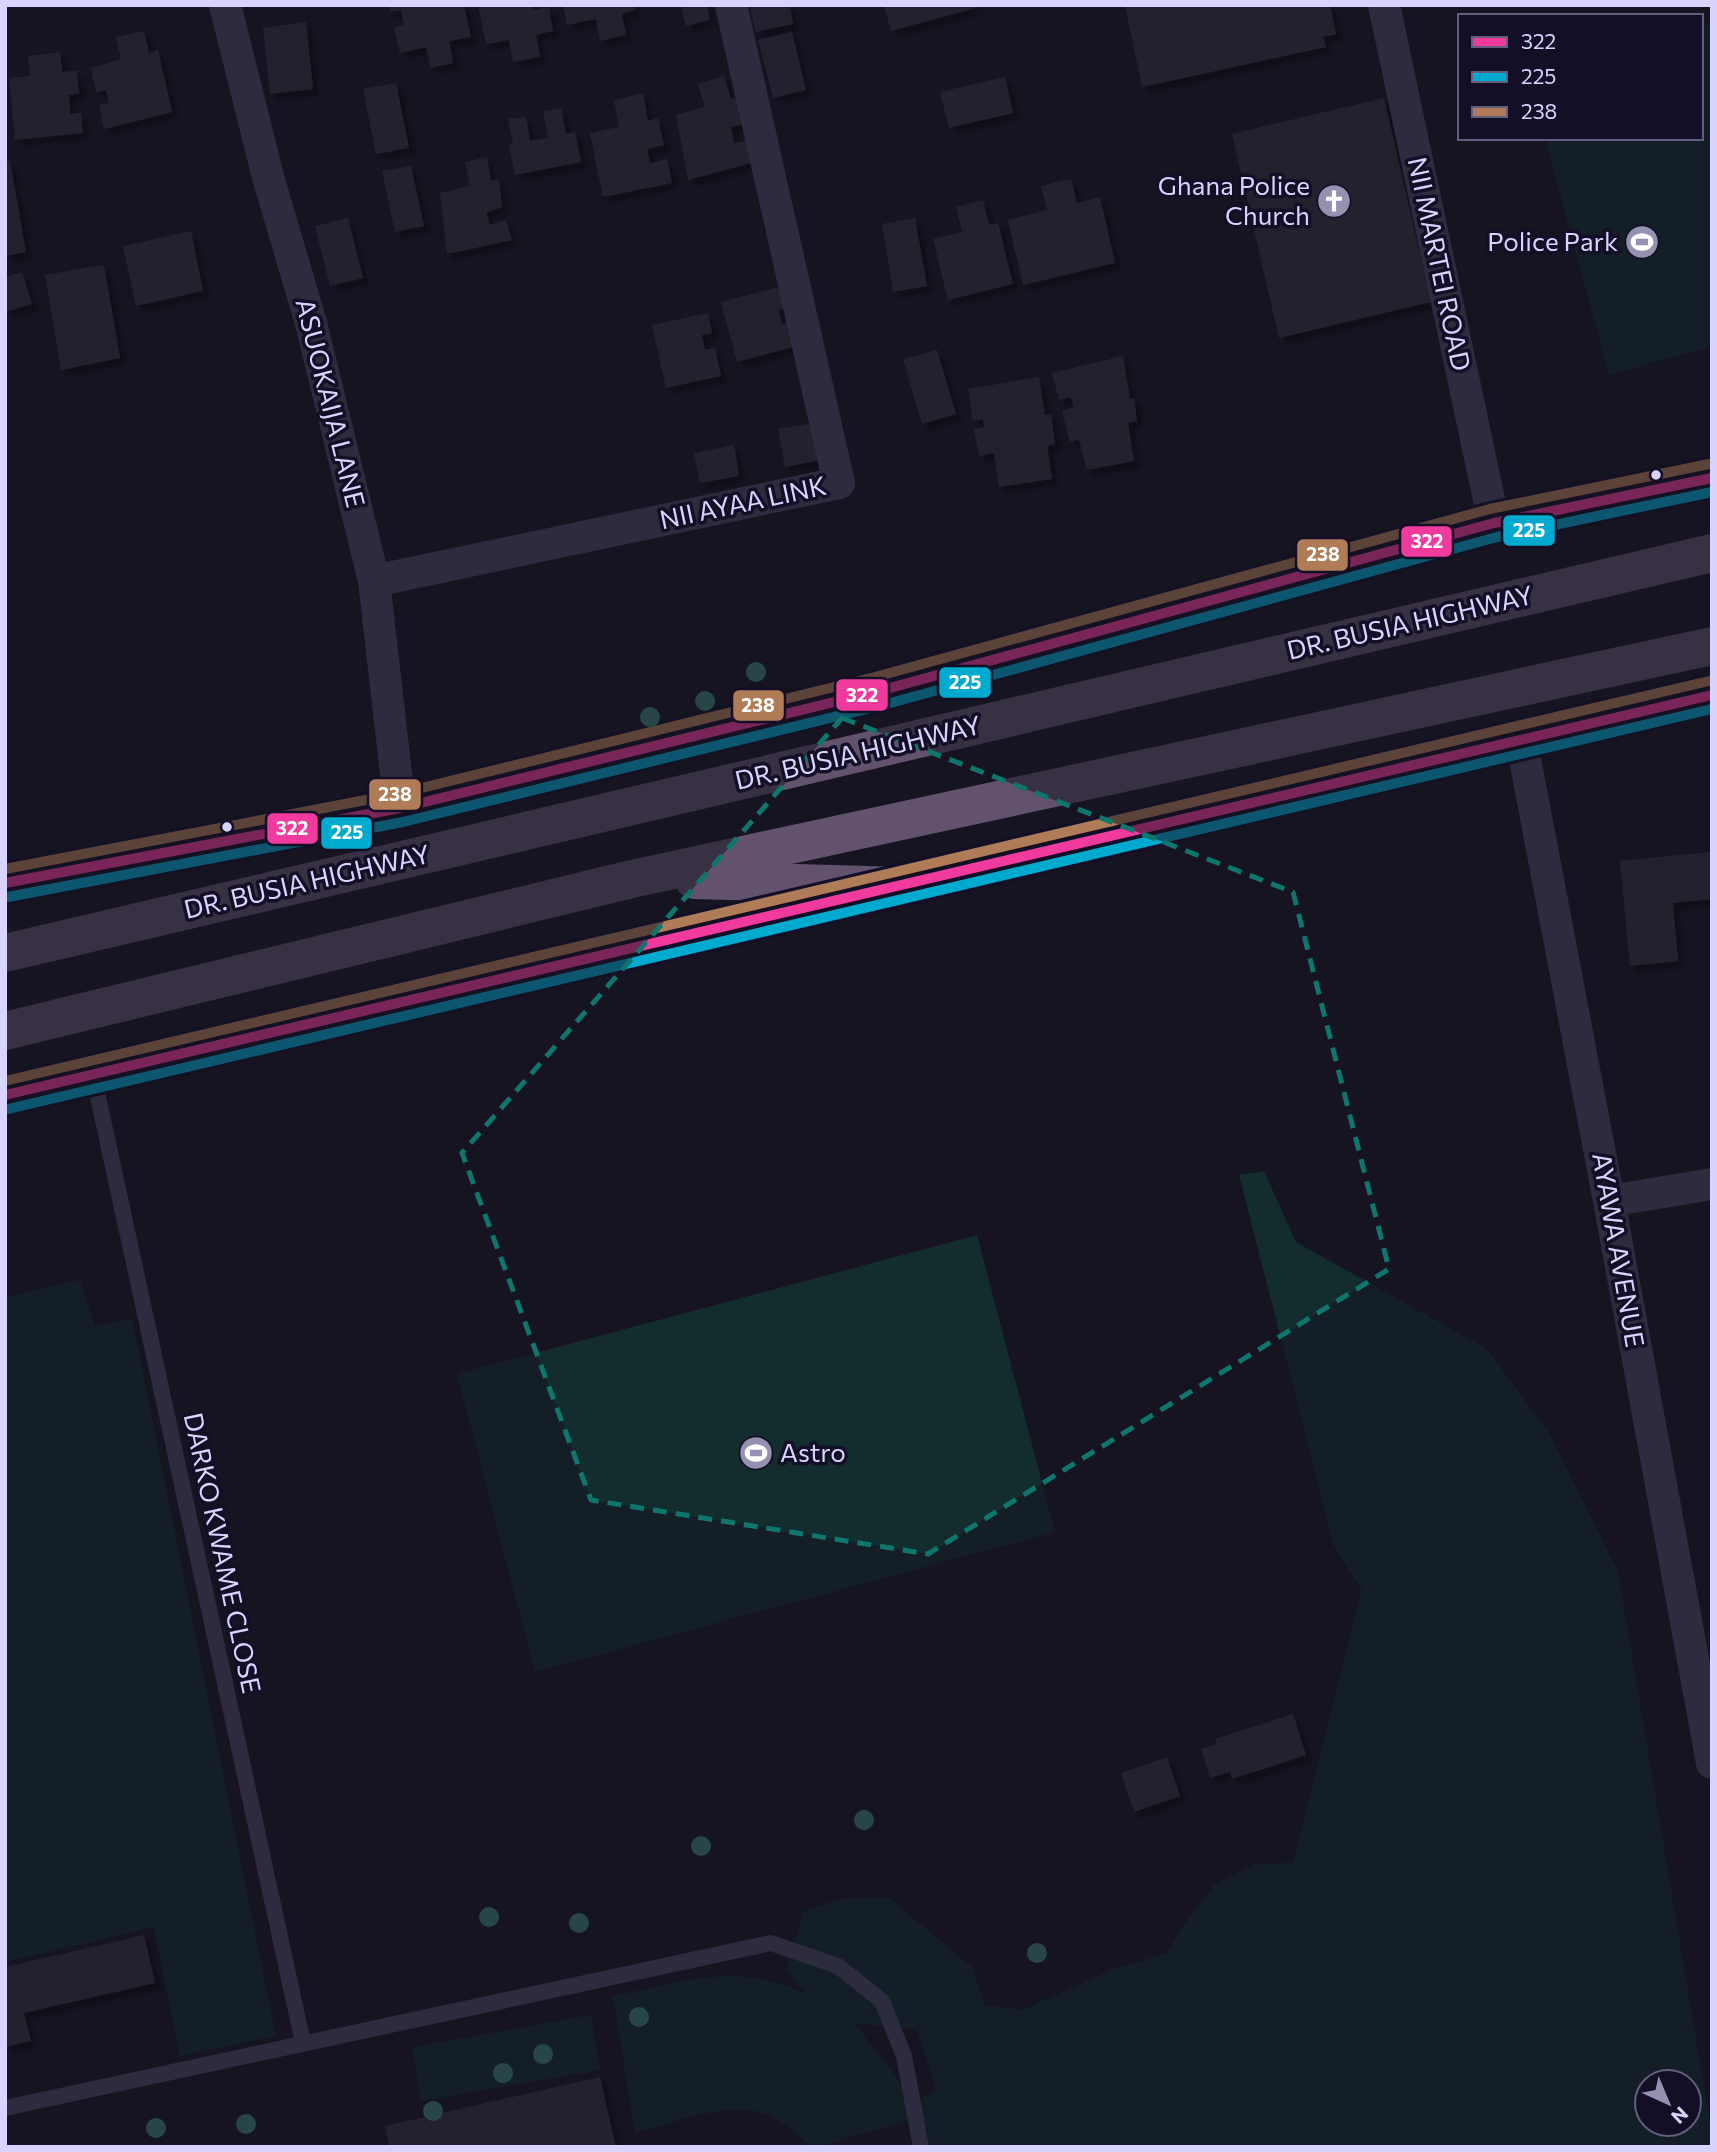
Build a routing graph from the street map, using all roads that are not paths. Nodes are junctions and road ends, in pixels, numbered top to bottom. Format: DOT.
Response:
graph roads {
  1 [pos="225,5"];
  2 [pos="731,5"];
  3 [pos="1384,5"];
  4 [pos="1712,478"];
  5 [pos="1494,523"];
  6 [pos="1712,552"];
  7 [pos="374,580"];
  8 [pos="1712,646"];
  9 [pos="1712,695"];
  10 [pos="1521,738"];
  11 [pos="400,807"];
  12 [pos="632,879"];
  13 [pos="5,883"];
  14 [pos="902,886"];
  15 [pos="5,953"];
  16 [pos="5,1031"];
  17 [pos="93,1074"];
  18 [pos="5,1095"];
  19 [pos="1712,1184"];
  20 [pos="1609,1201"];
  21 [pos="1712,1763"];
  22 [pos="303,2043"];
  23 [pos="5,2108"];
  24 [pos="920,2147"];
  1 -- 7 [label="street, ASUOKAIJA LANE"];
  2 -- 7 [label="street, NII AYAA LINK"];
  3 -- 5 [label="street, NII MARTEI ROAD"];
  4 -- 5 [label="street, DR. BUSIA HIGHWAY"];
  5 -- 11 [label="street, DR. BUSIA HIGHWAY"];
  6 -- 15 [label="highway, DR. BUSIA HIGHWAY"];
  7 -- 11 [label="street, ASUOKAIJA LANE"];
  8 -- 12 [label="highway"];
  9 -- 10 [label="street"];
  10 -- 14 [label="street"];
  10 -- 20 [label="street, AYAWA AVENUE"];
  11 -- 13 [label="street, DR. BUSIA HIGHWAY"];
  12 -- 14 [label="highway"];
  12 -- 16 [label="highway"];
  14 -- 17 [label="street"];
  17 -- 18 [label="street"];
  17 -- 22 [label="lane, DARKO KWAME CLOSE"];
  19 -- 20 [label="street"];
  20 -- 21 [label="street, AYAWA AVENUE"];
  22 -- 23 [label="lane"];
  22 -- 24 [label="lane"];
}
